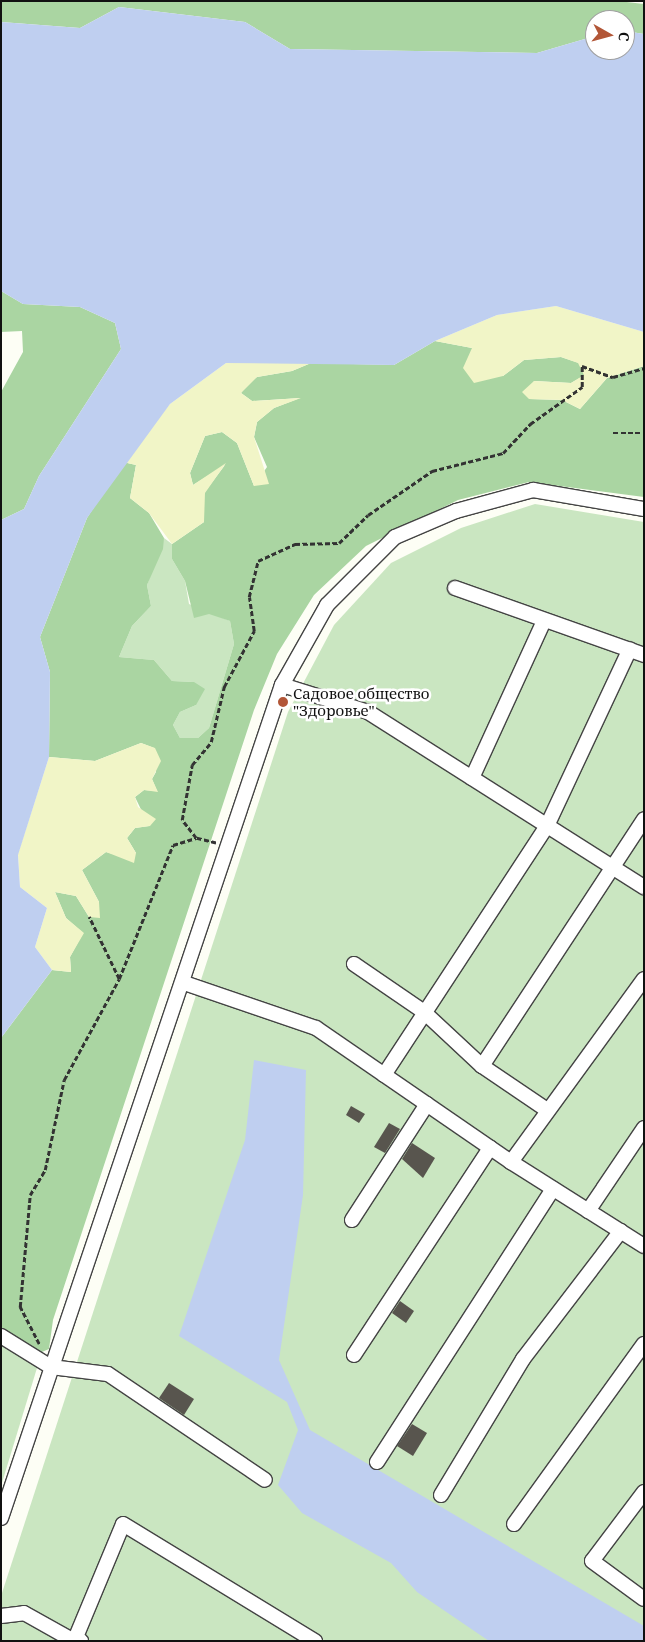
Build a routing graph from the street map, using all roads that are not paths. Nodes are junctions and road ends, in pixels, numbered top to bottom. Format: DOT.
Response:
graph roads {
  1 [pos="644,509"];
  2 [pos="454,588"];
  3 [pos="543,623"];
  4 [pos="630,649"];
  5 [pos="644,655"];
  6 [pos="282,685"];
  7 [pos="472,778"];
  8 [pos="644,820"];
  9 [pos="547,826"];
  10 [pos="614,869"];
  11 [pos="644,888"];
  12 [pos="354,964"];
  13 [pos="644,978"];
  14 [pos="184,983"];
  15 [pos="424,1012"];
  16 [pos="482,1066"];
  17 [pos="384,1075"];
  18 [pos="427,1104"];
  19 [pos="547,1110"];
  20 [pos="644,1128"];
  21 [pos="490,1148"];
  22 [pos="511,1162"];
  23 [pos="553,1189"];
  24 [pos="588,1211"];
  25 [pos="352,1220"];
  26 [pos="621,1231"];
  27 [pos="644,1246"];
  28 [pos="1,1336"];
  29 [pos="644,1344"];
  30 [pos="354,1355"];
  31 [pos="51,1368"];
  32 [pos="377,1462"];
  33 [pos="265,1480"];
  34 [pos="644,1492"];
  35 [pos="441,1495"];
  36 [pos="1,1518"];
  37 [pos="514,1524"];
  38 [pos="644,1599"];
  39 [pos="1,1616"];
  40 [pos="77,1640"];
  41 [pos="315,1641"];
  1 -- 6 [label="street"];
  2 -- 3 [label="street"];
  3 -- 4 [label="street"];
  3 -- 7 [label="street"];
  4 -- 5 [label="street"];
  4 -- 9 [label="street"];
  6 -- 7 [label="street"];
  6 -- 14 [label="street"];
  7 -- 9 [label="street"];
  8 -- 10 [label="street"];
  9 -- 10 [label="street"];
  9 -- 15 [label="street"];
  10 -- 11 [label="street"];
  10 -- 16 [label="street"];
  12 -- 15 [label="street"];
  13 -- 19 [label="street"];
  14 -- 17 [label="street"];
  14 -- 31 [label="street"];
  15 -- 16 [label="street"];
  15 -- 17 [label="street"];
  16 -- 19 [label="street"];
  17 -- 18 [label="street"];
  18 -- 21 [label="street"];
  18 -- 25 [label="street"];
  19 -- 22 [label="street"];
  20 -- 24 [label="street"];
  21 -- 22 [label="street"];
  21 -- 30 [label="street"];
  22 -- 23 [label="street"];
  23 -- 24 [label="street"];
  23 -- 32 [label="street"];
  24 -- 26 [label="street"];
  26 -- 27 [label="street"];
  26 -- 35 [label="street"];
  28 -- 31 [label="street"];
  29 -- 37 [label="street"];
  31 -- 33 [label="street"];
  31 -- 36 [label="street"];
  34 -- 38 [label="street"];
  39 -- 40 [label="street"];
  40 -- 41 [label="street"];
}
